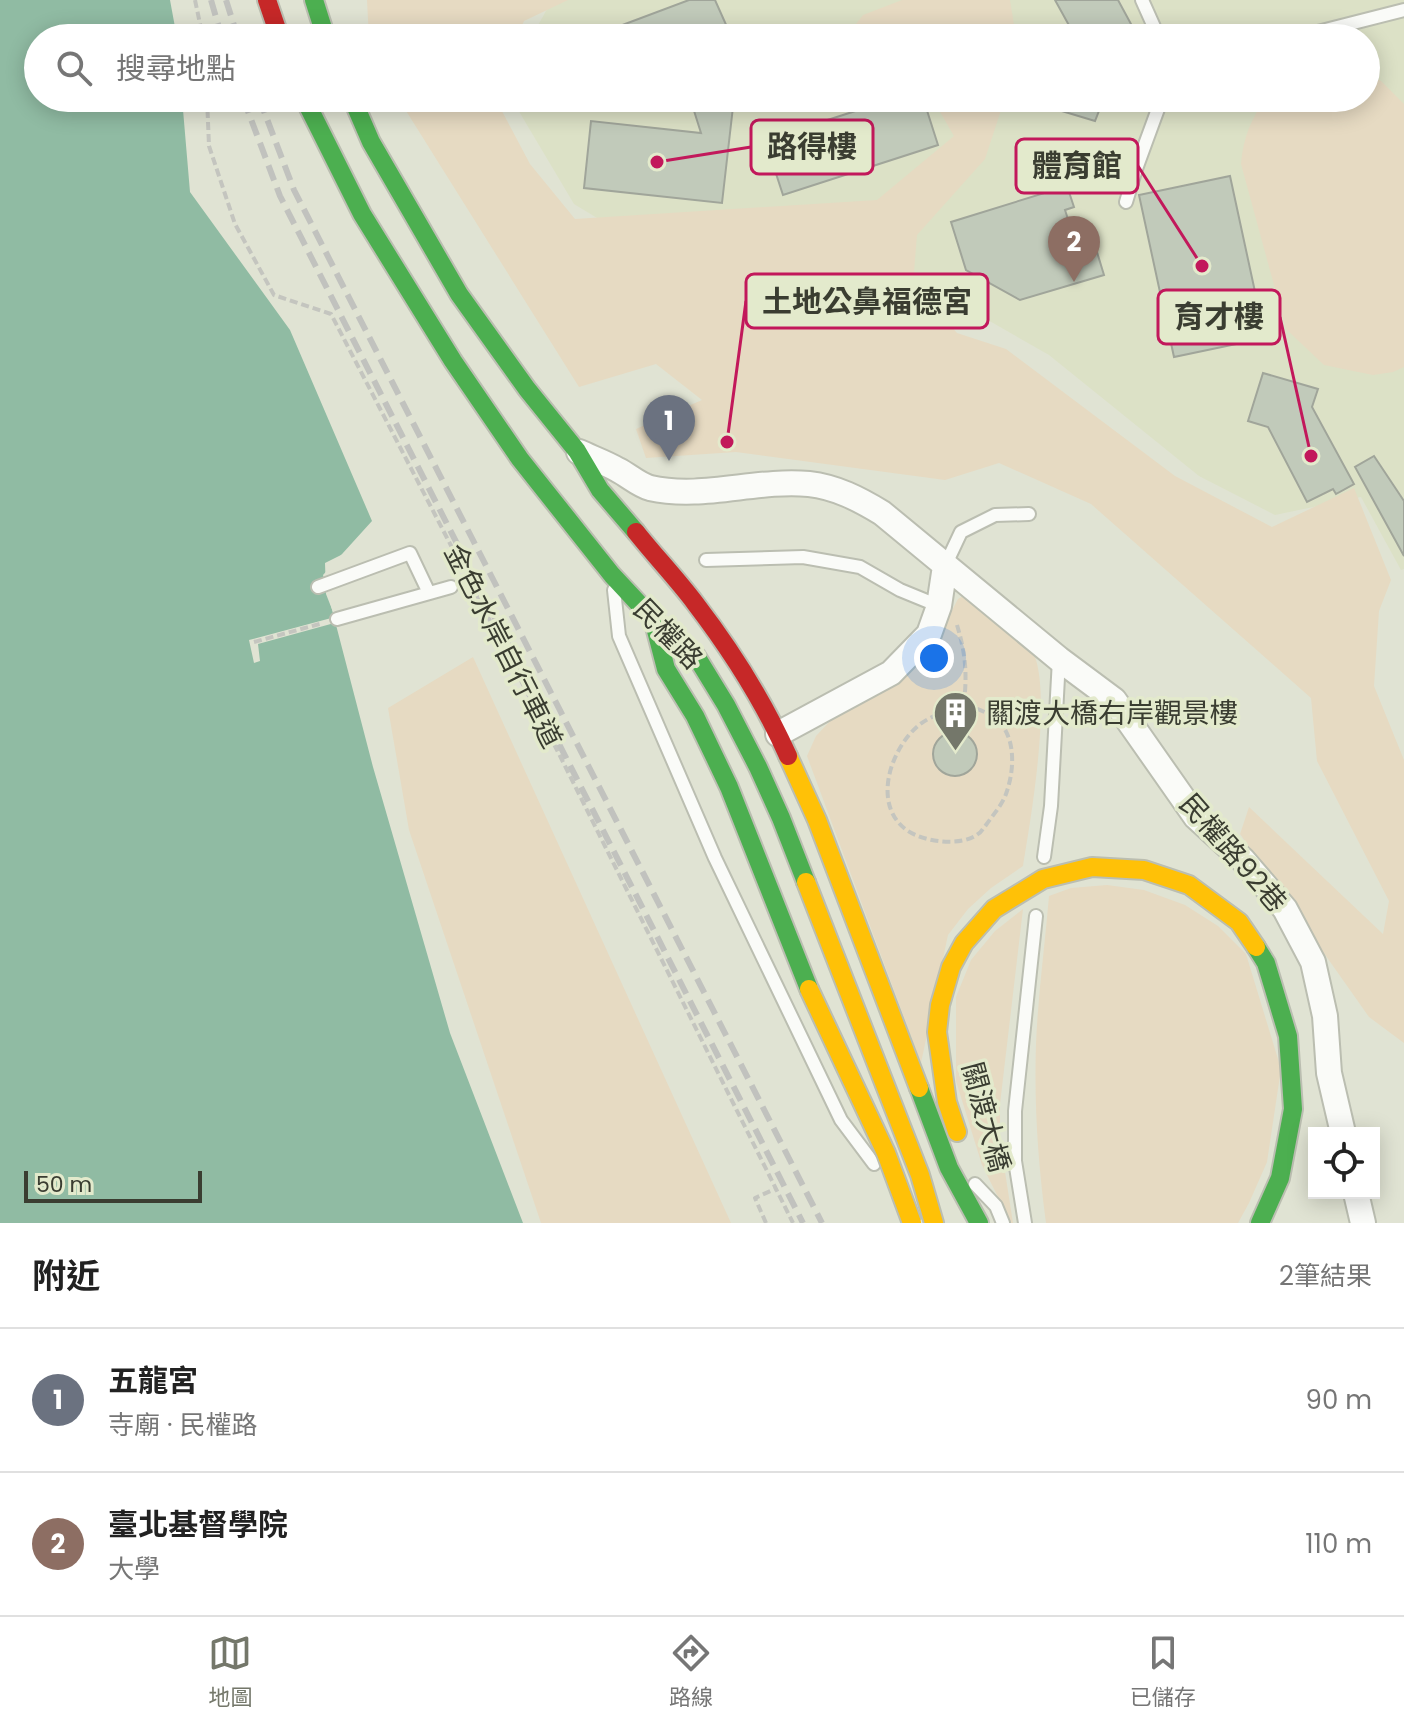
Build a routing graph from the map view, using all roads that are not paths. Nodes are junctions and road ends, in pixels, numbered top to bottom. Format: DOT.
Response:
graph roads {
  1 [pos="267,0"];
  2 [pos="314,0"];
  3 [pos="1142,0"];
  4 [pos="1404,10"];
  5 [pos="275,24"];
  6 [pos="322,24"];
  7 [pos="1153,24"];
  8 [pos="1349,24"];
  9 [pos="311,112"];
  10 [pos="358,112"];
  11 [pos="1157,112"];
  12 [pos="1126,202"];
  13 [pos="577,451"];
  14 [pos="1029,514"];
  15 [pos="706,560"];
  16 [pos="945,566"];
  17 [pos="612,575"];
  18 [pos="318,587"];
  19 [pos="451,587"];
  20 [pos="429,593"];
  21 [pos="939,606"];
  22 [pos="337,619"];
  23 [pos="653,619"];
  24 [pos="1059,659"];
  25 [pos="778,734"];
  26 [pos="1044,857"];
  27 [pos="1036,916"];
  28 [pos="1342,1127"];
  29 [pos="970,1169"];
  30 [pos="1357,1199"];
  31 [pos="912,1223"];
  32 [pos="921,1223"];
  33 [pos="934,1223"];
  34 [pos="982,1223"];
  35 [pos="1003,1223"];
  36 [pos="1025,1223"];
  37 [pos="1260,1223"];
  38 [pos="1363,1223"];
  1 -- 5 [label="main road"];
  2 -- 6 [label="main road"];
  3 -- 7 [label="lane"];
  4 -- 8 [label="lane"];
  9 -- 17 [label="main road, 民權路"];
  10 -- 13 [label="main road, 民權路"];
  11 -- 12 [label="lane"];
  13 -- 16 [label="street, 民權路"];
  13 -- 25 [label="main road, 民權路"];
  14 -- 16 [label="lane"];
  15 -- 21 [label="lane"];
  16 -- 21 [label="street"];
  16 -- 24 [label="street, 民權路"];
  17 -- 23 [label="main road, 民權路"];
  17 -- 32 [label="lane"];
  18 -- 20 [label="lane"];
  19 -- 20 [label="lane"];
  20 -- 22 [label="lane"];
  21 -- 25 [label="street"];
  23 -- 31 [label="main road, bridge"];
  23 -- 33 [label="main road, 民權路"];
  24 -- 26 [label="lane"];
  24 -- 28 [label="street, 民權路92巷"];
  25 -- 34 [label="main road, 民權路"];
  27 -- 36 [label="lane"];
  29 -- 34 [label="main road, 關渡大橋"];
  29 -- 35 [label="lane"];
  29 -- 37 [label="main road, 關渡大橋"];
  30 -- 38 [label="street"];
}
